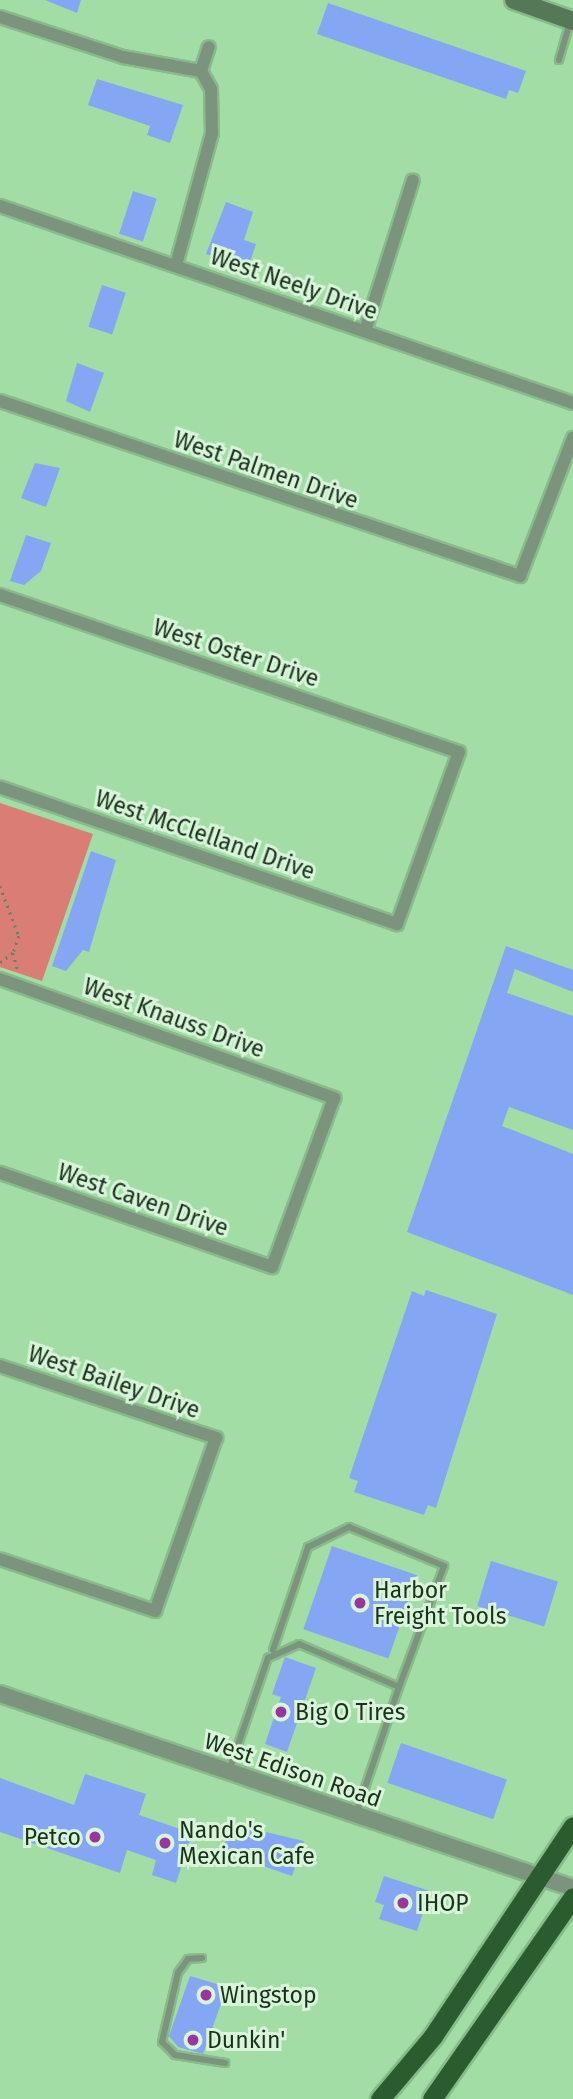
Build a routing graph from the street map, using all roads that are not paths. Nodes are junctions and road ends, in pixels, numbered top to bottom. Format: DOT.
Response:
graph roads {
  1 [pos="514,0"];
  2 [pos="0,17"];
  3 [pos="572,20"];
  4 [pos="209,47"];
  5 [pos="559,60"];
  6 [pos="201,71"];
  7 [pos="413,180"];
  8 [pos="0,206"];
  9 [pos="176,265"];
  10 [pos="365,331"];
  11 [pos="0,401"];
  12 [pos="573,403"];
  13 [pos="573,438"];
  14 [pos="0,595"];
  15 [pos="0,787"];
  16 [pos="397,924"];
  17 [pos="0,979"];
  18 [pos="0,1173"];
  19 [pos="272,1267"];
  20 [pos="0,1366"];
  21 [pos="0,1559"];
  22 [pos="273,1650"];
  23 [pos="399,1687"];
  24 [pos="0,1694"];
  25 [pos="228,1773"];
  26 [pos="355,1816"];
  27 [pos="573,1826"];
  28 [pos="542,1877"];
  29 [pos="573,1888"];
  30 [pos="573,1897"];
  31 [pos="202,1958"];
  32 [pos="225,2063"];
  33 [pos="380,2099"];
  34 [pos="432,2099"];
  1 -- 3 [label="main road"];
  2 -- 6 [label="street"];
  3 -- 5 [label="lane"];
  4 -- 6 [label="street"];
  6 -- 9 [label="street"];
  7 -- 10 [label="street"];
  8 -- 9 [label="street, West Neely Drive"];
  9 -- 10 [label="street, West Neely Drive"];
  10 -- 12 [label="street, West Neely Drive"];
  11 -- 13 [label="street, West Palmen Drive"];
  14 -- 16 [label="street, West Oster Drive"];
  15 -- 16 [label="street, West McClelland Drive"];
  17 -- 19 [label="street, West Knauss Drive"];
  18 -- 19 [label="street, West Caven Drive"];
  20 -- 21 [label="street, West Bailey Drive"];
  22 -- 23 [label="lane"];
  22 -- 23 [label="lane"];
  22 -- 25 [label="lane"];
  23 -- 26 [label="lane"];
  24 -- 25 [label="street, West Edison Road"];
  25 -- 26 [label="street, West Edison Road"];
  26 -- 28 [label="street, West Edison Road"];
  27 -- 28 [label="highway"];
  28 -- 29 [label="street, West Edison Road"];
  28 -- 33 [label="highway"];
  30 -- 34 [label="highway"];
  31 -- 32 [label="lane"];
}
